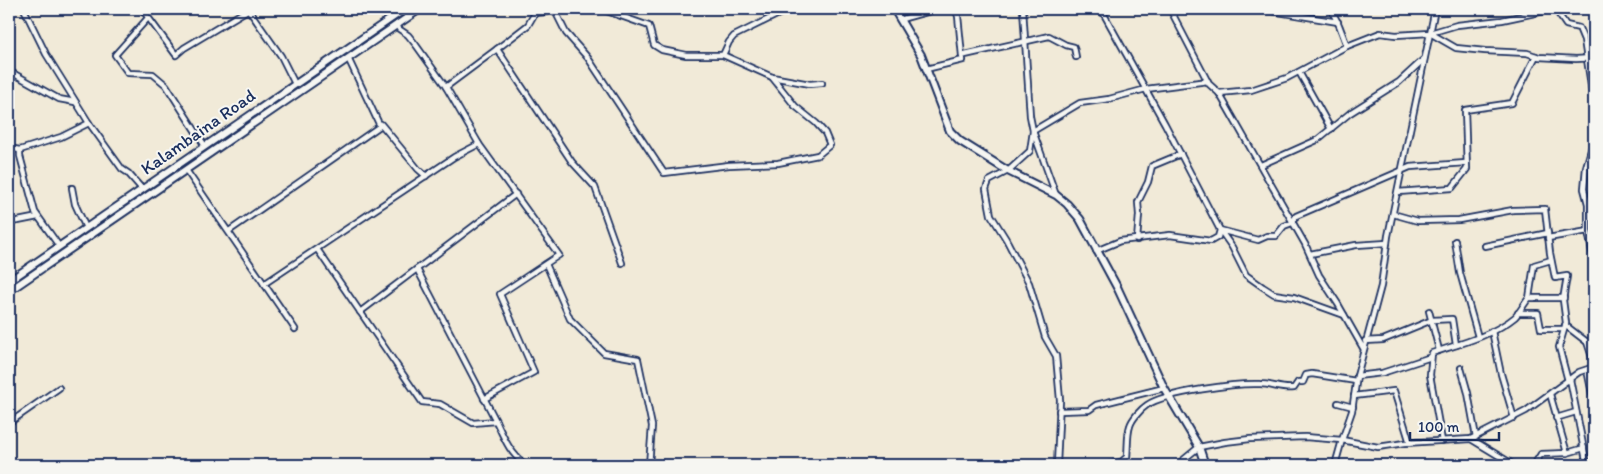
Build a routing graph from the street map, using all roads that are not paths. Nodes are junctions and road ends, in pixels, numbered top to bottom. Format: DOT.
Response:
graph roads {
  1 [pos="25,9"];
  2 [pos="142,9"];
  3 [pos="248,9"];
  4 [pos="405,9"];
  5 [pos="420,9"];
  6 [pos="553,9"];
  7 [pos="601,9"];
  8 [pos="786,9"];
  9 [pos="894,9"];
  10 [pos="918,9"];
  11 [pos="935,9"];
  12 [pos="955,9"];
  13 [pos="1023,9"];
  14 [pos="1101,9"];
  15 [pos="1170,9"];
  16 [pos="1260,9"];
  17 [pos="1331,9"];
  18 [pos="1435,9"];
  19 [pos="1554,9"];
  20 [pos="534,11"];
  21 [pos="921,14"];
  22 [pos="148,18"];
  23 [pos="900,20"];
  24 [pos="1338,22"];
  25 [pos="397,24"];
  26 [pos="1430,33"];
  27 [pos="1025,41"];
  28 [pos="1347,46"];
  29 [pos="497,49"];
  30 [pos="723,55"];
  31 [pos="962,56"];
  32 [pos="1536,56"];
  33 [pos="1076,57"];
  34 [pos="348,58"];
  35 [pos="1425,58"];
  36 [pos="1586,58"];
  37 [pos="1594,58"];
  38 [pos="926,69"];
  39 [pos="9,72"];
  40 [pos="1299,72"];
  41 [pos="772,77"];
  42 [pos="1208,82"];
  43 [pos="822,83"];
  44 [pos="295,84"];
  45 [pos="446,87"];
  46 [pos="1146,89"];
  47 [pos="1219,93"];
  48 [pos="75,102"];
  49 [pos="1594,104"];
  50 [pos="380,123"];
  51 [pos="89,124"];
  52 [pos="1331,129"];
  53 [pos="1033,131"];
  54 [pos="1594,140"];
  55 [pos="479,144"];
  56 [pos="205,146"];
  57 [pos="9,148"];
  58 [pos="20,150"];
  59 [pos="1181,154"];
  60 [pos="1466,163"];
  61 [pos="1261,165"];
  62 [pos="186,170"];
  63 [pos="1402,170"];
  64 [pos="1008,171"];
  65 [pos="426,176"];
  66 [pos="72,188"];
  67 [pos="142,189"];
  68 [pos="1398,192"];
  69 [pos="516,194"];
  70 [pos="1056,195"];
  71 [pos="1393,214"];
  72 [pos="38,216"];
  73 [pos="9,222"];
  74 [pos="1292,223"];
  75 [pos="86,228"];
  76 [pos="1220,230"];
  77 [pos="229,231"];
  78 [pos="1588,232"];
  79 [pos="1548,236"];
  80 [pos="1137,240"];
  81 [pos="1455,241"];
  82 [pos="1387,243"];
  83 [pos="59,246"];
  84 [pos="1485,246"];
  85 [pos="317,249"];
  86 [pos="1096,251"];
  87 [pos="1310,254"];
  88 [pos="1551,260"];
  89 [pos="1594,262"];
  90 [pos="622,263"];
  91 [pos="546,264"];
  92 [pos="417,269"];
  93 [pos="9,281"];
  94 [pos="264,284"];
  95 [pos="9,291"];
  96 [pos="1529,298"];
  97 [pos="1564,298"];
  98 [pos="1429,311"];
  99 [pos="360,312"];
  100 [pos="1518,313"];
  101 [pos="1344,315"];
  102 [pos="1431,320"];
  103 [pos="1564,327"];
  104 [pos="295,329"];
  105 [pos="1492,331"];
  106 [pos="1478,337"];
  107 [pos="1594,339"];
  108 [pos="1365,342"];
  109 [pos="1587,342"];
  110 [pos="1456,345"];
  111 [pos="1364,348"];
  112 [pos="1439,350"];
  113 [pos="1431,357"];
  114 [pos="1594,365"];
  115 [pos="1461,368"];
  116 [pos="1587,370"];
  117 [pos="1356,378"];
  118 [pos="1569,380"];
  119 [pos="59,388"];
  120 [pos="1164,388"];
  121 [pos="1550,394"];
  122 [pos="1354,396"];
  123 [pos="1169,397"];
  124 [pos="484,399"];
  125 [pos="1338,403"];
  126 [pos="1594,404"];
  127 [pos="1353,407"];
  128 [pos="1059,411"];
  129 [pos="1576,412"];
  130 [pos="1514,418"];
  131 [pos="1556,418"];
  132 [pos="496,421"];
  133 [pos="9,423"];
  134 [pos="1474,438"];
  135 [pos="1342,440"];
  136 [pos="1442,441"];
  137 [pos="1410,443"];
  138 [pos="1199,448"];
  139 [pos="1584,448"];
  140 [pos="1568,453"];
  141 [pos="526,465"];
  142 [pos="649,465"];
  143 [pos="1057,465"];
  144 [pos="1108,465"];
  145 [pos="1177,465"];
  146 [pos="1205,465"];
  147 [pos="1335,465"];
  148 [pos="1514,465"];
  149 [pos="1534,465"];
  150 [pos="1587,465"];
  1 -- 48 [label="street"];
  2 -- 22 [label="street"];
  3 -- 22 [label="street"];
  3 -- 44 [label="street"];
  4 -- 44 [label="main road, Kalambaina Road"];
  5 -- 25 [label="main road"];
  6 -- 20 [label="street"];
  6 -- 41 [label="street"];
  7 -- 30 [label="street"];
  8 -- 30 [label="street"];
  9 -- 23 [label="main road"];
  10 -- 21 [label="street"];
  11 -- 21 [label="street"];
  12 -- 31 [label="street"];
  13 -- 27 [label="street"];
  14 -- 46 [label="street"];
  15 -- 42 [label="street"];
  16 -- 24 [label="street"];
  17 -- 24 [label="street"];
  18 -- 26 [label="street"];
  19 -- 26 [label="street"];
  19 -- 36 [label="street"];
  20 -- 29 [label="street"];
  21 -- 23 [label="street"];
  22 -- 56 [label="street"];
  23 -- 38 [label="main road"];
  24 -- 28 [label="street"];
  25 -- 34 [label="main road"];
  25 -- 45 [label="street"];
  26 -- 28 [label="street"];
  26 -- 32 [label="street"];
  26 -- 35 [label="street"];
  27 -- 31 [label="street"];
  27 -- 33 [label="street"];
  27 -- 53 [label="street"];
  28 -- 40 [label="street"];
  29 -- 45 [label="street"];
  29 -- 90 [label="street"];
  30 -- 41 [label="street"];
  31 -- 38 [label="street"];
  32 -- 36 [label="street"];
  32 -- 60 [label="street"];
  34 -- 50 [label="street"];
  34 -- 62 [label="main road"];
  35 -- 52 [label="street"];
  35 -- 63 [label="street"];
  36 -- 37 [label="street"];
  36 -- 49 [label="street"];
  38 -- 64 [label="main road"];
  39 -- 48 [label="street"];
  40 -- 47 [label="street"];
  40 -- 52 [label="street"];
  41 -- 43 [label="street"];
  42 -- 46 [label="street"];
  42 -- 47 [label="street"];
  44 -- 56 [label="main road, Kalambaina Road"];
  45 -- 55 [label="street"];
  46 -- 53 [label="street"];
  46 -- 59 [label="street"];
  47 -- 61 [label="street"];
  48 -- 51 [label="street"];
  50 -- 65 [label="street"];
  50 -- 77 [label="street"];
  51 -- 58 [label="street"];
  51 -- 67 [label="street"];
  52 -- 61 [label="street"];
  53 -- 64 [label="street"];
  53 -- 70 [label="street"];
  54 -- 78 [label="street"];
  55 -- 65 [label="street"];
  55 -- 69 [label="street"];
  56 -- 67 [label="main road, Kalambaina Road"];
  57 -- 58 [label="street"];
  58 -- 72 [label="street"];
  59 -- 76 [label="street"];
  59 -- 80 [label="street"];
  60 -- 63 [label="street"];
  60 -- 68 [label="street"];
  61 -- 74 [label="street"];
  62 -- 77 [label="street"];
  62 -- 95 [label="main road"];
  63 -- 68 [label="street"];
  63 -- 74 [label="street"];
  64 -- 70 [label="main road"];
  64 -- 128 [label="street"];
  65 -- 85 [label="street"];
  66 -- 75 [label="street"];
  67 -- 75 [label="main road, Kalambaina Road"];
  68 -- 71 [label="street"];
  69 -- 91 [label="street"];
  69 -- 92 [label="street"];
  70 -- 86 [label="main road"];
  71 -- 79 [label="street"];
  71 -- 82 [label="street"];
  72 -- 73 [label="street"];
  72 -- 83 [label="street"];
  74 -- 76 [label="street"];
  74 -- 87 [label="street"];
  75 -- 83 [label="main road, Kalambaina Road"];
  76 -- 80 [label="street"];
  76 -- 101 [label="street"];
  77 -- 94 [label="street"];
  78 -- 79 [label="street"];
  78 -- 89 [label="street"];
  79 -- 84 [label="street"];
  79 -- 88 [label="street"];
  80 -- 86 [label="street"];
  81 -- 106 [label="street"];
  82 -- 87 [label="street"];
  82 -- 108 [label="street"];
  83 -- 93 [label="main road, Kalambaina Road"];
  85 -- 94 [label="street"];
  85 -- 99 [label="street"];
  86 -- 120 [label="main road"];
  87 -- 101 [label="street"];
  88 -- 96 [label="street"];
  88 -- 97 [label="street"];
  91 -- 124 [label="street"];
  91 -- 142 [label="street"];
  92 -- 99 [label="street"];
  92 -- 124 [label="street"];
  94 -- 104 [label="street"];
  96 -- 97 [label="street"];
  96 -- 100 [label="street"];
  97 -- 103 [label="street"];
  98 -- 102 [label="street"];
  99 -- 132 [label="street"];
  100 -- 103 [label="street"];
  100 -- 105 [label="street"];
  101 -- 111 [label="street"];
  102 -- 108 [label="street"];
  102 -- 110 [label="street"];
  102 -- 112 [label="street"];
  103 -- 109 [label="street"];
  103 -- 118 [label="street"];
  105 -- 106 [label="street"];
  105 -- 130 [label="street"];
  106 -- 110 [label="street"];
  107 -- 109 [label="street"];
  108 -- 111 [label="street"];
  109 -- 114 [label="street"];
  110 -- 112 [label="street"];
  111 -- 117 [label="street"];
  112 -- 113 [label="street"];
  113 -- 117 [label="street"];
  113 -- 136 [label="street"];
  114 -- 116 [label="street"];
  115 -- 134 [label="street"];
  116 -- 118 [label="street"];
  116 -- 126 [label="street"];
  117 -- 122 [label="street"];
  117 -- 123 [label="street"];
  118 -- 121 [label="street"];
  118 -- 129 [label="street"];
  119 -- 133 [label="street"];
  120 -- 123 [label="main road"];
  120 -- 128 [label="street"];
  121 -- 130 [label="street"];
  121 -- 131 [label="street"];
  122 -- 127 [label="street"];
  122 -- 137 [label="street"];
  123 -- 138 [label="main road"];
  123 -- 144 [label="street"];
  124 -- 132 [label="street"];
  125 -- 127 [label="street"];
  127 -- 135 [label="street"];
  128 -- 143 [label="street"];
  129 -- 131 [label="street"];
  129 -- 139 [label="street"];
  130 -- 134 [label="street"];
  131 -- 140 [label="street"];
  132 -- 141 [label="street"];
  134 -- 136 [label="street"];
  134 -- 148 [label="street"];
  135 -- 137 [label="street"];
  135 -- 138 [label="street"];
  135 -- 147 [label="street"];
  136 -- 137 [label="street"];
  138 -- 145 [label="street"];
  138 -- 146 [label="main road"];
  139 -- 140 [label="street"];
  139 -- 150 [label="street"];
  140 -- 149 [label="street"];
}
